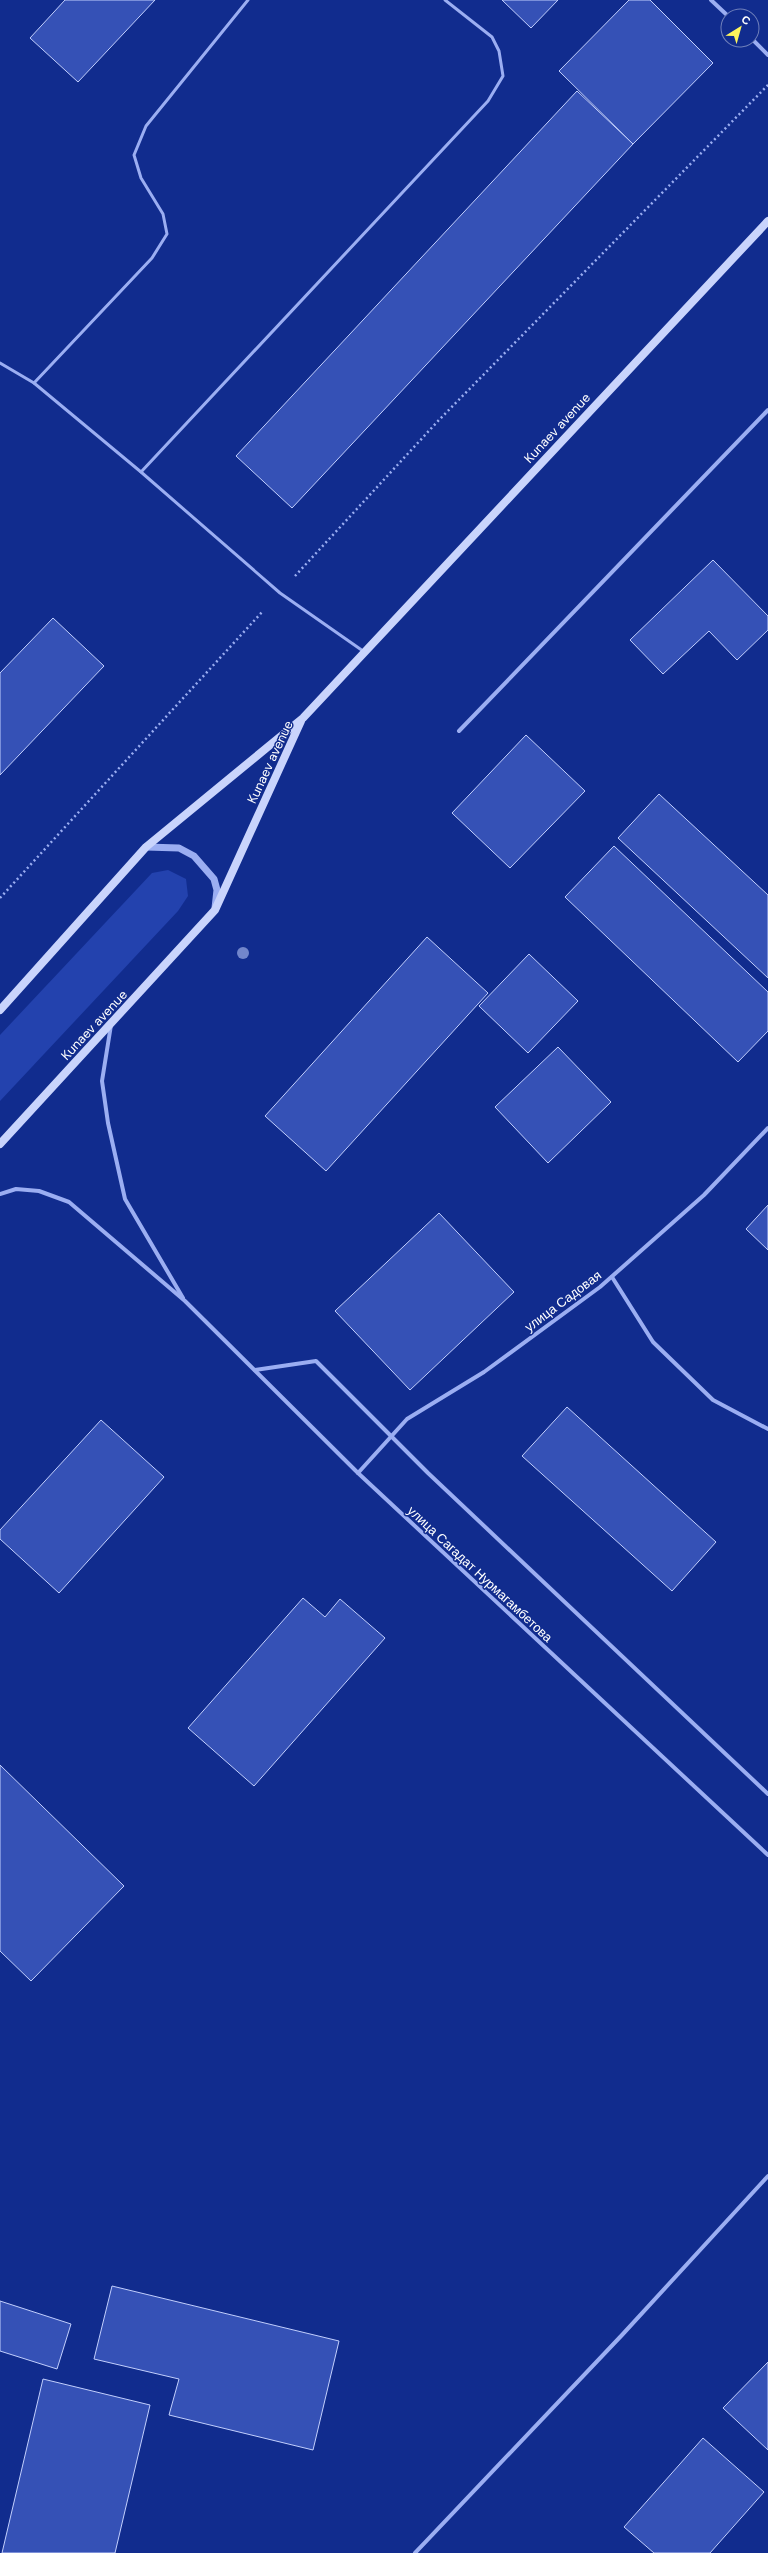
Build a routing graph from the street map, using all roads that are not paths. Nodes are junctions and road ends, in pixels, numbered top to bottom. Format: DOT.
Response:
graph roads {
  1 [pos="248,0"];
  2 [pos="446,0"];
  3 [pos="712,0"];
  4 [pos="720,8"];
  5 [pos="760,47"];
  6 [pos="768,55"];
  7 [pos="768,221"];
  8 [pos="0,363"];
  9 [pos="34,383"];
  10 [pos="768,410"];
  11 [pos="141,472"];
  12 [pos="365,652"];
  13 [pos="303,718"];
  14 [pos="459,731"];
  15 [pos="146,847"];
  16 [pos="215,910"];
  17 [pos="0,1010"];
  18 [pos="111,1025"];
  19 [pos="768,1128"];
  20 [pos="0,1144"];
  21 [pos="0,1194"];
  22 [pos="612,1277"];
  23 [pos="185,1301"];
  24 [pos="255,1370"];
  25 [pos="768,1429"];
  26 [pos="392,1436"];
  27 [pos="358,1473"];
  28 [pos="768,1794"];
  29 [pos="768,1855"];
  30 [pos="768,2176"];
  31 [pos="415,2553"];
  1 -- 9 [label="lane"];
  2 -- 11 [label="lane"];
  3 -- 4 [label="street"];
  5 -- 6 [label="street"];
  7 -- 12 [label="main road, Kunaev avenue"];
  8 -- 9 [label="lane"];
  9 -- 11 [label="lane"];
  10 -- 14 [label="street"];
  11 -- 12 [label="lane"];
  12 -- 13 [label="main road, Kunaev avenue"];
  13 -- 15 [label="main road, Kunaev avenue"];
  13 -- 16 [label="main road, Kunaev avenue"];
  15 -- 16 [label="street"];
  15 -- 17 [label="main road, Kunaev avenue"];
  16 -- 18 [label="main road, Kunaev avenue"];
  18 -- 20 [label="main road, Kunaev avenue"];
  18 -- 23 [label="street, улица Сагадат Нурмагамбетова"];
  19 -- 22 [label="street, улица Садовая"];
  21 -- 23 [label="street, улица Сагадат Нурмагамбетова"];
  22 -- 25 [label="street"];
  22 -- 26 [label="street, улица Садовая"];
  23 -- 24 [label="street, улица Сагадат Нурмагамбетова"];
  24 -- 26 [label="street"];
  24 -- 27 [label="street, улица Сагадат Нурмагамбетова"];
  26 -- 27 [label="street, улица Садовая"];
  26 -- 28 [label="street"];
  27 -- 29 [label="street, улица Сагадат Нурмагамбетова"];
  30 -- 31 [label="street"];
}
